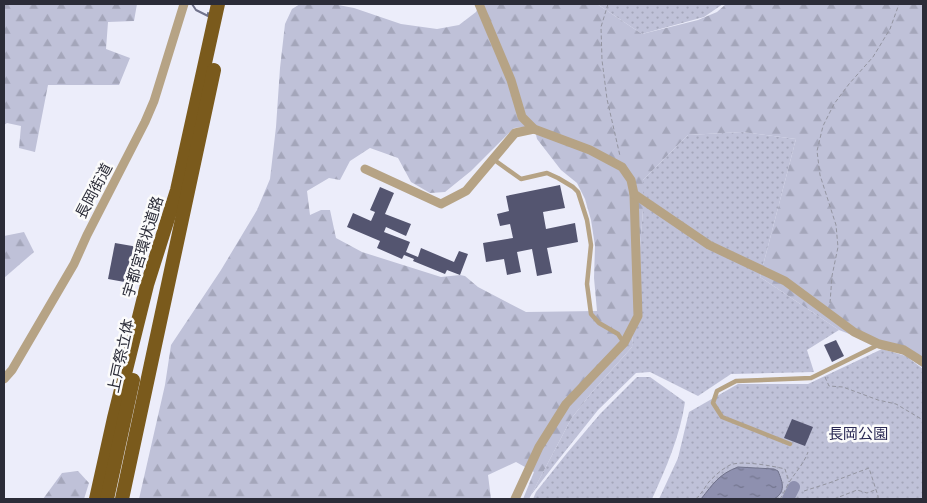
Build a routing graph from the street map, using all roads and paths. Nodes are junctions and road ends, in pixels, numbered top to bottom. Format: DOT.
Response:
graph roads {
  1 [pos="184,4"];
  2 [pos="218,4"];
  3 [pos="228,4"];
  4 [pos="480,4"];
  5 [pos="608,4"];
  6 [pos="899,4"];
  7 [pos="534,129"];
  8 [pos="493,159"];
  9 [pos="622,167"];
  10 [pos="365,169"];
  11 [pos="182,194"];
  12 [pos="634,194"];
  13 [pos="829,314"];
  14 [pos="624,343"];
  15 [pos="879,344"];
  16 [pos="923,362"];
  17 [pos="822,372"];
  18 [pos="4,379"];
  19 [pos="923,420"];
  20 [pos="790,444"];
  21 [pos="808,452"];
  22 [pos="789,482"];
  23 [pos="804,490"];
  24 [pos="876,490"];
  25 [pos="96,499"];
  26 [pos="107,499"];
  27 [pos="114,499"];
  28 [pos="122,499"];
  29 [pos="515,499"];
  30 [pos="696,499"];
  31 [pos="780,499"];
  32 [pos="834,499"];
  33 [pos="878,499"];
  1 -- 18 [label="street, 長岡街道"];
  2 -- 11 [label="highway, 宇都宮環状道路"];
  3 -- 11 [label="highway, 宇都宮環状道路"];
  4 -- 7 [label="street"];
  5 -- 9 [label="path"];
  6 -- 13 [label="path"];
  7 -- 8 [label="street"];
  7 -- 9 [label="street"];
  8 -- 10 [label="street"];
  8 -- 14 [label="lane"];
  9 -- 12 [label="street"];
  11 -- 25 [label="highway, 宇都宮環状道路"];
  11 -- 26 [label="highway, 上戸祭立体"];
  11 -- 27 [label="highway, 上戸祭立体"];
  11 -- 28 [label="highway, 宇都宮環状道路"];
  12 -- 13 [label="street"];
  12 -- 14 [label="street"];
  13 -- 15 [label="street"];
  14 -- 29 [label="street"];
  15 -- 16 [label="street"];
  15 -- 17 [label="lane"];
  17 -- 19 [label="path"];
  17 -- 20 [label="lane"];
  21 -- 22 [label="path"];
  22 -- 30 [label="path"];
  22 -- 31 [label="path"];
  23 -- 24 [label="path"];
  24 -- 32 [label="path"];
  24 -- 33 [label="path"];
}
